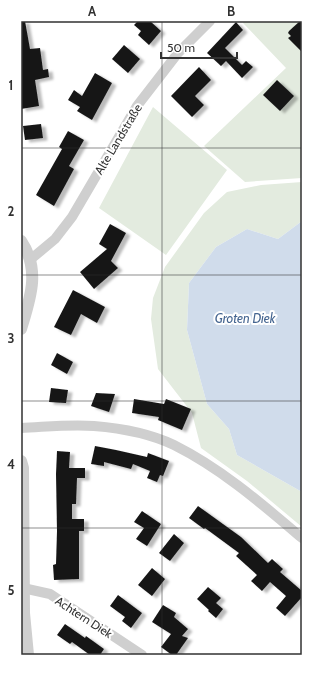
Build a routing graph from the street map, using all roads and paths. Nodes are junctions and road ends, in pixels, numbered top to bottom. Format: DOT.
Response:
graph roads {
  1 [pos="210,21"];
  2 [pos="21,241"];
  3 [pos="30,259"];
  4 [pos="21,330"];
  5 [pos="21,428"];
  6 [pos="21,460"];
  7 [pos="302,538"];
  8 [pos="23,588"];
  9 [pos="28,655"];
  10 [pos="142,655"];
  1 -- 3 [label="street, Alte Landstraße"];
  2 -- 3 [label="street"];
  3 -- 4 [label="street"];
  5 -- 7 [label="street"];
  6 -- 8 [label="street"];
  8 -- 9 [label="street, bridge"];
  8 -- 10 [label="street, Achtern Diek"];
}
